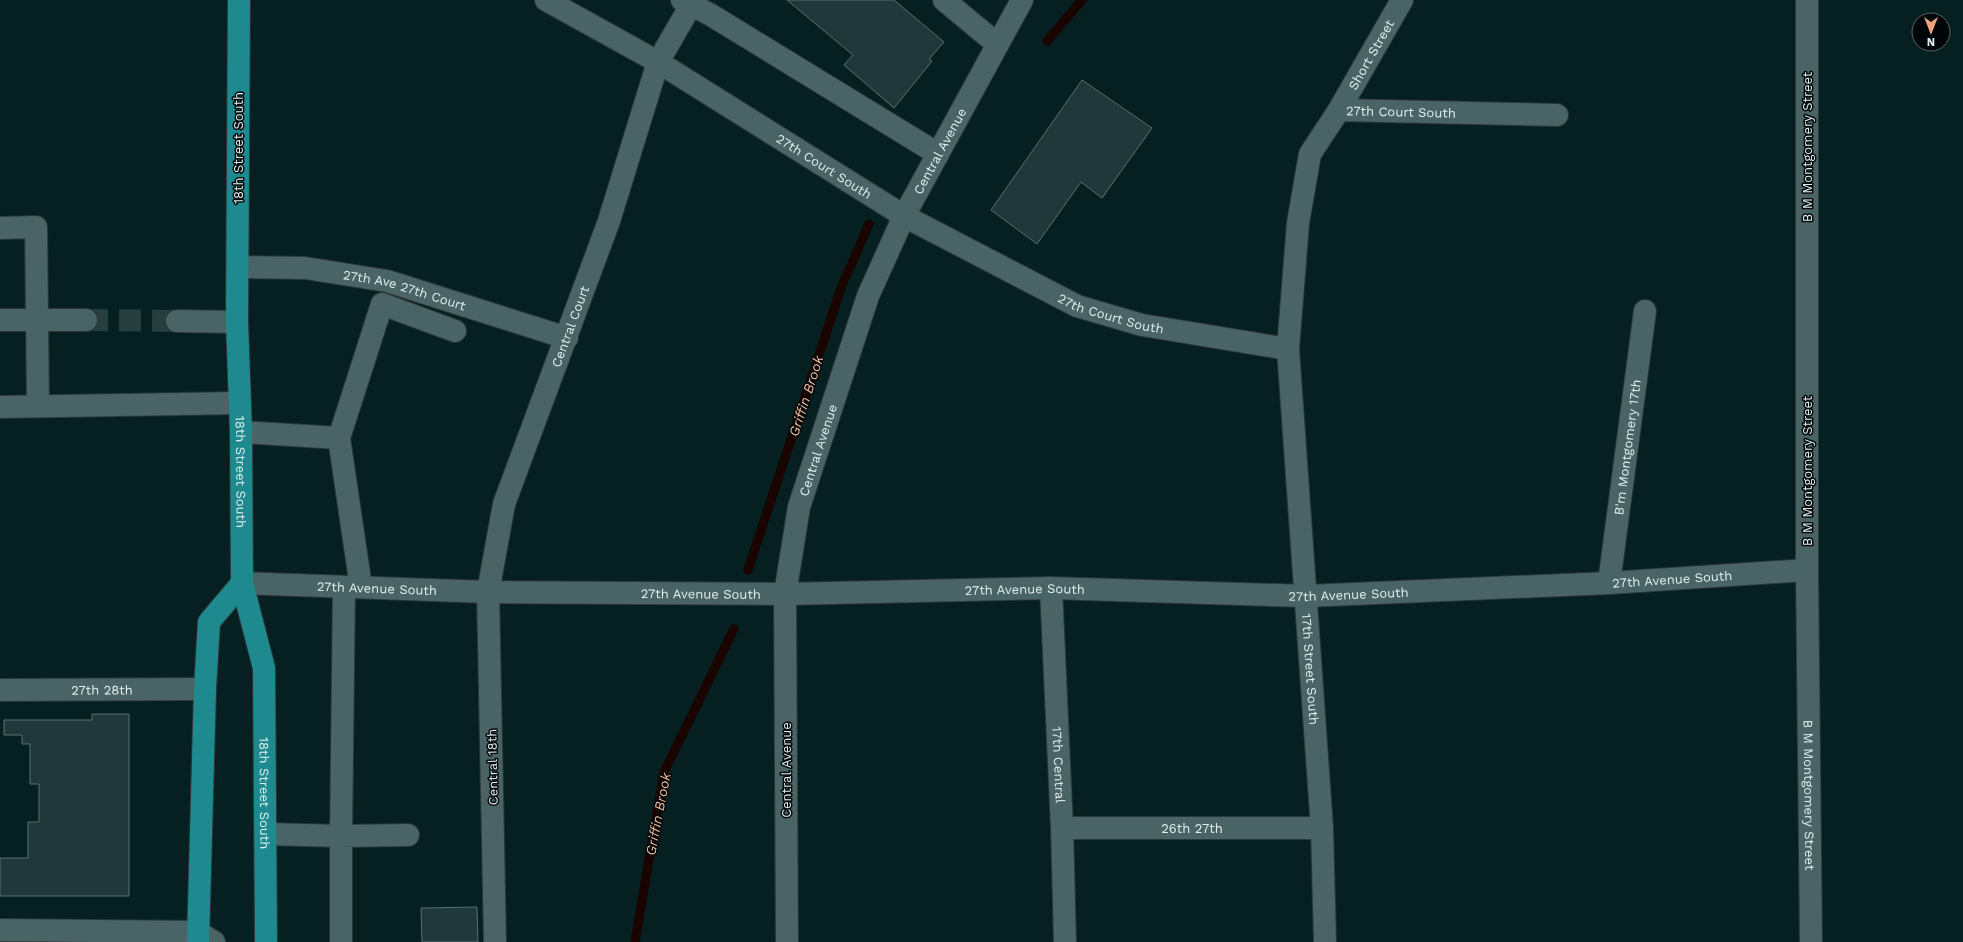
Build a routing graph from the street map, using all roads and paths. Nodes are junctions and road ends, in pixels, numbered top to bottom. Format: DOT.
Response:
graph roads {
  1 [pos="239,0"];
  2 [pos="546,0"];
  3 [pos="944,0"];
  4 [pos="1022,0"];
  5 [pos="1402,0"];
  6 [pos="1807,0"];
  7 [pos="686,2"];
  8 [pos="997,44"];
  9 [pos="658,62"];
  10 [pos="1339,110"];
  11 [pos="1557,115"];
  12 [pos="938,154"];
  13 [pos="904,216"];
  14 [pos="0,228"];
  15 [pos="238,267"];
  16 [pos="402,286"];
  17 [pos="394,308"];
  18 [pos="1644,311"];
  19 [pos="0,320"];
  20 [pos="36,320"];
  21 [pos="86,320"];
  22 [pos="177,321"];
  23 [pos="238,322"];
  24 [pos="455,331"];
  25 [pos="567,338"];
  26 [pos="1288,349"];
  27 [pos="240,403"];
  28 [pos="38,406"];
  29 [pos="0,407"];
  30 [pos="241,432"];
  31 [pos="339,438"];
  32 [pos="1807,570"];
  33 [pos="242,583"];
  34 [pos="1609,583"];
  35 [pos="352,587"];
  36 [pos="1051,588"];
  37 [pos="488,592"];
  38 [pos="785,594"];
  39 [pos="1306,596"];
  40 [pos="205,689"];
  41 [pos="0,690"];
  42 [pos="1062,828"];
  43 [pos="1322,828"];
  44 [pos="266,834"];
  45 [pos="408,835"];
  46 [pos="341,836"];
  47 [pos="0,930"];
  48 [pos="203,939"];
  49 [pos="266,942"];
  50 [pos="342,942"];
  51 [pos="495,942"];
  52 [pos="787,942"];
  53 [pos="1065,942"];
  54 [pos="1325,942"];
  55 [pos="1811,942"];
  1 -- 15 [label="main road, 18th Street South"];
  2 -- 9 [label="street, 27th Court South"];
  3 -- 8 [label="street"];
  4 -- 8 [label="street, Central Avenue"];
  5 -- 10 [label="street, Short Street"];
  6 -- 32 [label="street, B M Montgomery Street"];
  7 -- 9 [label="street, Central Court"];
  7 -- 12 [label="street"];
  8 -- 12 [label="street, Central Avenue"];
  9 -- 13 [label="street, 27th Court South"];
  9 -- 25 [label="street, Central Court"];
  10 -- 11 [label="street, 27th Court South"];
  10 -- 26 [label="street, 27th Court South"];
  12 -- 13 [label="street, Central Avenue"];
  13 -- 26 [label="street, 27th Court South"];
  13 -- 38 [label="street, Central Avenue"];
  14 -- 20 [label="street"];
  15 -- 16 [label="street, 27th Ave 27th Court"];
  15 -- 23 [label="main road, 18th Street South"];
  16 -- 17 [label="street"];
  16 -- 25 [label="street, 27th Ave 27th Court"];
  17 -- 24 [label="street"];
  17 -- 31 [label="street"];
  18 -- 34 [label="street, B'm Montgomery 17th"];
  19 -- 20 [label="street"];
  20 -- 21 [label="street"];
  20 -- 28 [label="street"];
  22 -- 23 [label="street"];
  23 -- 27 [label="main road, 18th Street South"];
  25 -- 37 [label="street, Central Court"];
  26 -- 39 [label="street, 17th Street South"];
  27 -- 28 [label="street"];
  27 -- 30 [label="main road, 18th Street South"];
  28 -- 29 [label="street"];
  30 -- 31 [label="street"];
  30 -- 33 [label="main road, 18th Street South"];
  31 -- 35 [label="street"];
  32 -- 34 [label="street, 27th Avenue South"];
  32 -- 55 [label="street, B M Montgomery Street"];
  33 -- 35 [label="street, 27th Avenue South"];
  33 -- 40 [label="main road"];
  33 -- 44 [label="main road, 18th Street South"];
  34 -- 39 [label="street, 27th Avenue South"];
  35 -- 37 [label="street, 27th Avenue South"];
  35 -- 46 [label="street"];
  36 -- 38 [label="street, 27th Avenue South"];
  36 -- 39 [label="street, 27th Avenue South"];
  36 -- 42 [label="street, 17th Central"];
  37 -- 38 [label="street, 27th Avenue South"];
  37 -- 51 [label="street, Central 18th"];
  38 -- 52 [label="street, Central Avenue"];
  39 -- 43 [label="street, 17th Street South"];
  40 -- 41 [label="street, 27th 28th"];
  40 -- 48 [label="main road"];
  42 -- 43 [label="street, 26th 27th"];
  42 -- 53 [label="street, 17th Central"];
  43 -- 54 [label="street, 17th Street South"];
  44 -- 46 [label="street"];
  44 -- 49 [label="main road, 18th Street South"];
  45 -- 46 [label="street"];
  46 -- 50 [label="street"];
  47 -- 48 [label="street"];
}
